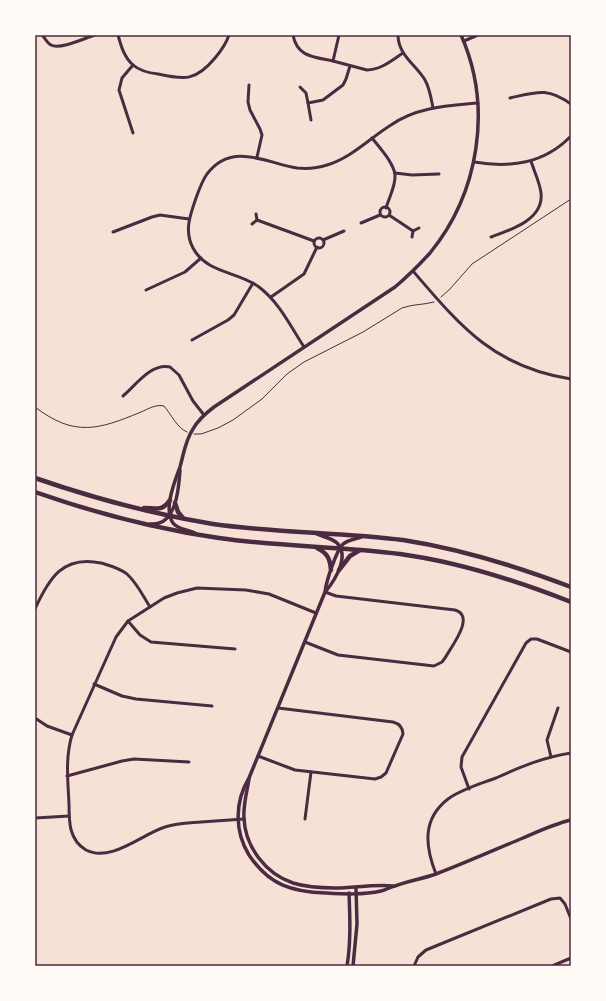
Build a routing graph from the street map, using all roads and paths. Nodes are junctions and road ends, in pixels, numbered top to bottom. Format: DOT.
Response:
graph roads {
  1 [pos="42,35"];
  2 [pos="95,35"];
  3 [pos="118,35"];
  4 [pos="229,35"];
  5 [pos="293,35"];
  6 [pos="339,35"];
  7 [pos="398,35"];
  8 [pos="461,35"];
  9 [pos="478,35"];
  10 [pos="464,41"];
  11 [pos="403,53"];
  12 [pos="332,61"];
  13 [pos="133,65"];
  14 [pos="350,66"];
  15 [pos="249,85"];
  16 [pos="300,87"];
  17 [pos="510,98"];
  18 [pos="308,103"];
  19 [pos="478,103"];
  20 [pos="571,104"];
  21 [pos="433,108"];
  22 [pos="311,120"];
  23 [pos="133,133"];
  24 [pos="571,136"];
  25 [pos="372,138"];
  26 [pos="257,157"];
  27 [pos="531,161"];
  28 [pos="474,162"];
  29 [pos="395,173"];
  30 [pos="439,174"];
  31 [pos="571,199"];
  32 [pos="386,208"];
  33 [pos="256,214"];
  34 [pos="380,215"];
  35 [pos="389,215"];
  36 [pos="189,219"];
  37 [pos="257,220"];
  38 [pos="361,223"];
  39 [pos="252,224"];
  40 [pos="418,228"];
  41 [pos="344,231"];
  42 [pos="413,231"];
  43 [pos="113,232"];
  44 [pos="412,237"];
  45 [pos="491,237"];
  46 [pos="323,240"];
  47 [pos="314,241"];
  48 [pos="317,247"];
  49 [pos="201,258"];
  50 [pos="413,271"];
  51 [pos="458,279"];
  52 [pos="253,283"];
  53 [pos="146,290"];
  54 [pos="270,297"];
  55 [pos="192,340"];
  56 [pos="304,347"];
  57 [pos="571,379"];
  58 [pos="123,396"];
  59 [pos="204,415"];
  60 [pos="180,467"];
  61 [pos="35,478"];
  62 [pos="35,492"];
  63 [pos="170,500"];
  64 [pos="175,503"];
  65 [pos="128,507"];
  66 [pos="170,516"];
  67 [pos="183,518"];
  68 [pos="146,525"];
  69 [pos="316,533"];
  70 [pos="198,535"];
  71 [pos="361,537"];
  72 [pos="313,546"];
  73 [pos="340,548"];
  74 [pos="362,550"];
  75 [pos="331,570"];
  76 [pos="339,570"];
  77 [pos="571,587"];
  78 [pos="325,592"];
  79 [pos="571,602"];
  80 [pos="150,607"];
  81 [pos="35,609"];
  82 [pos="316,613"];
  83 [pos="128,621"];
  84 [pos="304,642"];
  85 [pos="235,648"];
  86 [pos="571,652"];
  87 [pos="94,684"];
  88 [pos="212,706"];
  89 [pos="278,708"];
  90 [pos="558,708"];
  91 [pos="35,718"];
  92 [pos="72,735"];
  93 [pos="571,753"];
  94 [pos="258,756"];
  95 [pos="550,757"];
  96 [pos="189,762"];
  97 [pos="311,772"];
  98 [pos="68,776"];
  99 [pos="249,778"];
  100 [pos="469,789"];
  101 [pos="69,816"];
  102 [pos="35,818"];
  103 [pos="238,819"];
  104 [pos="244,819"];
  105 [pos="305,819"];
  106 [pos="571,820"];
  107 [pos="436,874"];
  108 [pos="394,886"];
  109 [pos="349,888"];
  110 [pos="356,888"];
  111 [pos="349,894"];
  112 [pos="356,894"];
  113 [pos="571,919"];
  114 [pos="571,958"];
  115 [pos="347,966"];
  116 [pos="353,966"];
  117 [pos="414,966"];
  118 [pos="552,966"];
  1 -- 2 [label="street"];
  3 -- 13 [label="street"];
  4 -- 13 [label="street"];
  5 -- 12 [label="street"];
  6 -- 12 [label="street"];
  7 -- 11 [label="street"];
  8 -- 10 [label="street"];
  9 -- 10 [label="street"];
  10 -- 19 [label="street"];
  11 -- 14 [label="street"];
  11 -- 21 [label="street"];
  12 -- 14 [label="street"];
  13 -- 23 [label="street"];
  14 -- 18 [label="street"];
  15 -- 26 [label="street"];
  16 -- 18 [label="street"];
  17 -- 20 [label="street"];
  18 -- 22 [label="street"];
  19 -- 21 [label="street"];
  19 -- 28 [label="street"];
  21 -- 25 [label="street"];
  24 -- 27 [label="street"];
  25 -- 26 [label="street"];
  25 -- 29 [label="street"];
  26 -- 36 [label="street"];
  27 -- 28 [label="street"];
  27 -- 45 [label="street"];
  28 -- 50 [label="street"];
  29 -- 30 [label="street"];
  29 -- 32 [label="street"];
  31 -- 51 [label="path"];
  32 -- 34 [label="street"];
  32 -- 35 [label="street"];
  33 -- 37 [label="street"];
  34 -- 35 [label="street"];
  34 -- 38 [label="street"];
  35 -- 42 [label="street"];
  36 -- 43 [label="street"];
  36 -- 49 [label="street"];
  37 -- 39 [label="street"];
  37 -- 47 [label="street"];
  40 -- 42 [label="street"];
  41 -- 46 [label="street"];
  42 -- 44 [label="street"];
  46 -- 47 [label="street"];
  46 -- 48 [label="street"];
  47 -- 48 [label="street"];
  48 -- 54 [label="street"];
  49 -- 52 [label="street"];
  49 -- 53 [label="street"];
  50 -- 56 [label="street"];
  50 -- 57 [label="street"];
  52 -- 54 [label="street"];
  52 -- 55 [label="street"];
  54 -- 56 [label="street"];
  56 -- 59 [label="street"];
  58 -- 59 [label="street"];
  59 -- 60 [label="street"];
  60 -- 63 [label="street"];
  60 -- 64 [label="street"];
  61 -- 65 [label="main road"];
  62 -- 68 [label="main road"];
  63 -- 65 [label="main road"];
  63 -- 66 [label="street"];
  64 -- 66 [label="street"];
  64 -- 67 [label="main road"];
  65 -- 66 [label="main road"];
  66 -- 67 [label="main road"];
  66 -- 68 [label="street"];
  66 -- 70 [label="street"];
  67 -- 69 [label="main road"];
  68 -- 70 [label="main road"];
  69 -- 71 [label="main road"];
  69 -- 73 [label="street"];
  70 -- 72 [label="main road"];
  71 -- 73 [label="street"];
  71 -- 77 [label="main road"];
  72 -- 73 [label="main road"];
  72 -- 75 [label="main road"];
  73 -- 74 [label="main road"];
  73 -- 75 [label="street"];
  73 -- 76 [label="street"];
  74 -- 76 [label="main road"];
  74 -- 79 [label="main road"];
  75 -- 78 [label="street"];
  76 -- 78 [label="street"];
  78 -- 82 [label="street"];
  78 -- 84 [label="street"];
  80 -- 81 [label="street"];
  80 -- 82 [label="street"];
  80 -- 83 [label="street"];
  82 -- 84 [label="street"];
  83 -- 85 [label="street"];
  83 -- 87 [label="street"];
  84 -- 89 [label="street"];
  86 -- 100 [label="street"];
  87 -- 88 [label="street"];
  87 -- 92 [label="street"];
  89 -- 94 [label="street"];
  89 -- 97 [label="street"];
  90 -- 95 [label="street"];
  91 -- 92 [label="street"];
  92 -- 98 [label="street"];
  93 -- 95 [label="street"];
  94 -- 97 [label="street"];
  94 -- 99 [label="street"];
  95 -- 100 [label="street"];
  96 -- 98 [label="street"];
  97 -- 105 [label="street"];
  98 -- 101 [label="street"];
  99 -- 103 [label="street"];
  99 -- 104 [label="street"];
  100 -- 107 [label="street"];
  101 -- 102 [label="street"];
  101 -- 103 [label="street"];
  103 -- 104 [label="street"];
  103 -- 111 [label="street"];
  104 -- 109 [label="street"];
  106 -- 107 [label="street"];
  107 -- 108 [label="street"];
  108 -- 110 [label="street"];
  108 -- 112 [label="street"];
  109 -- 110 [label="street"];
  109 -- 111 [label="street"];
  110 -- 112 [label="street"];
  111 -- 112 [label="street"];
  111 -- 115 [label="street"];
  112 -- 116 [label="street"];
  113 -- 117 [label="street"];
  114 -- 118 [label="street"];
}
